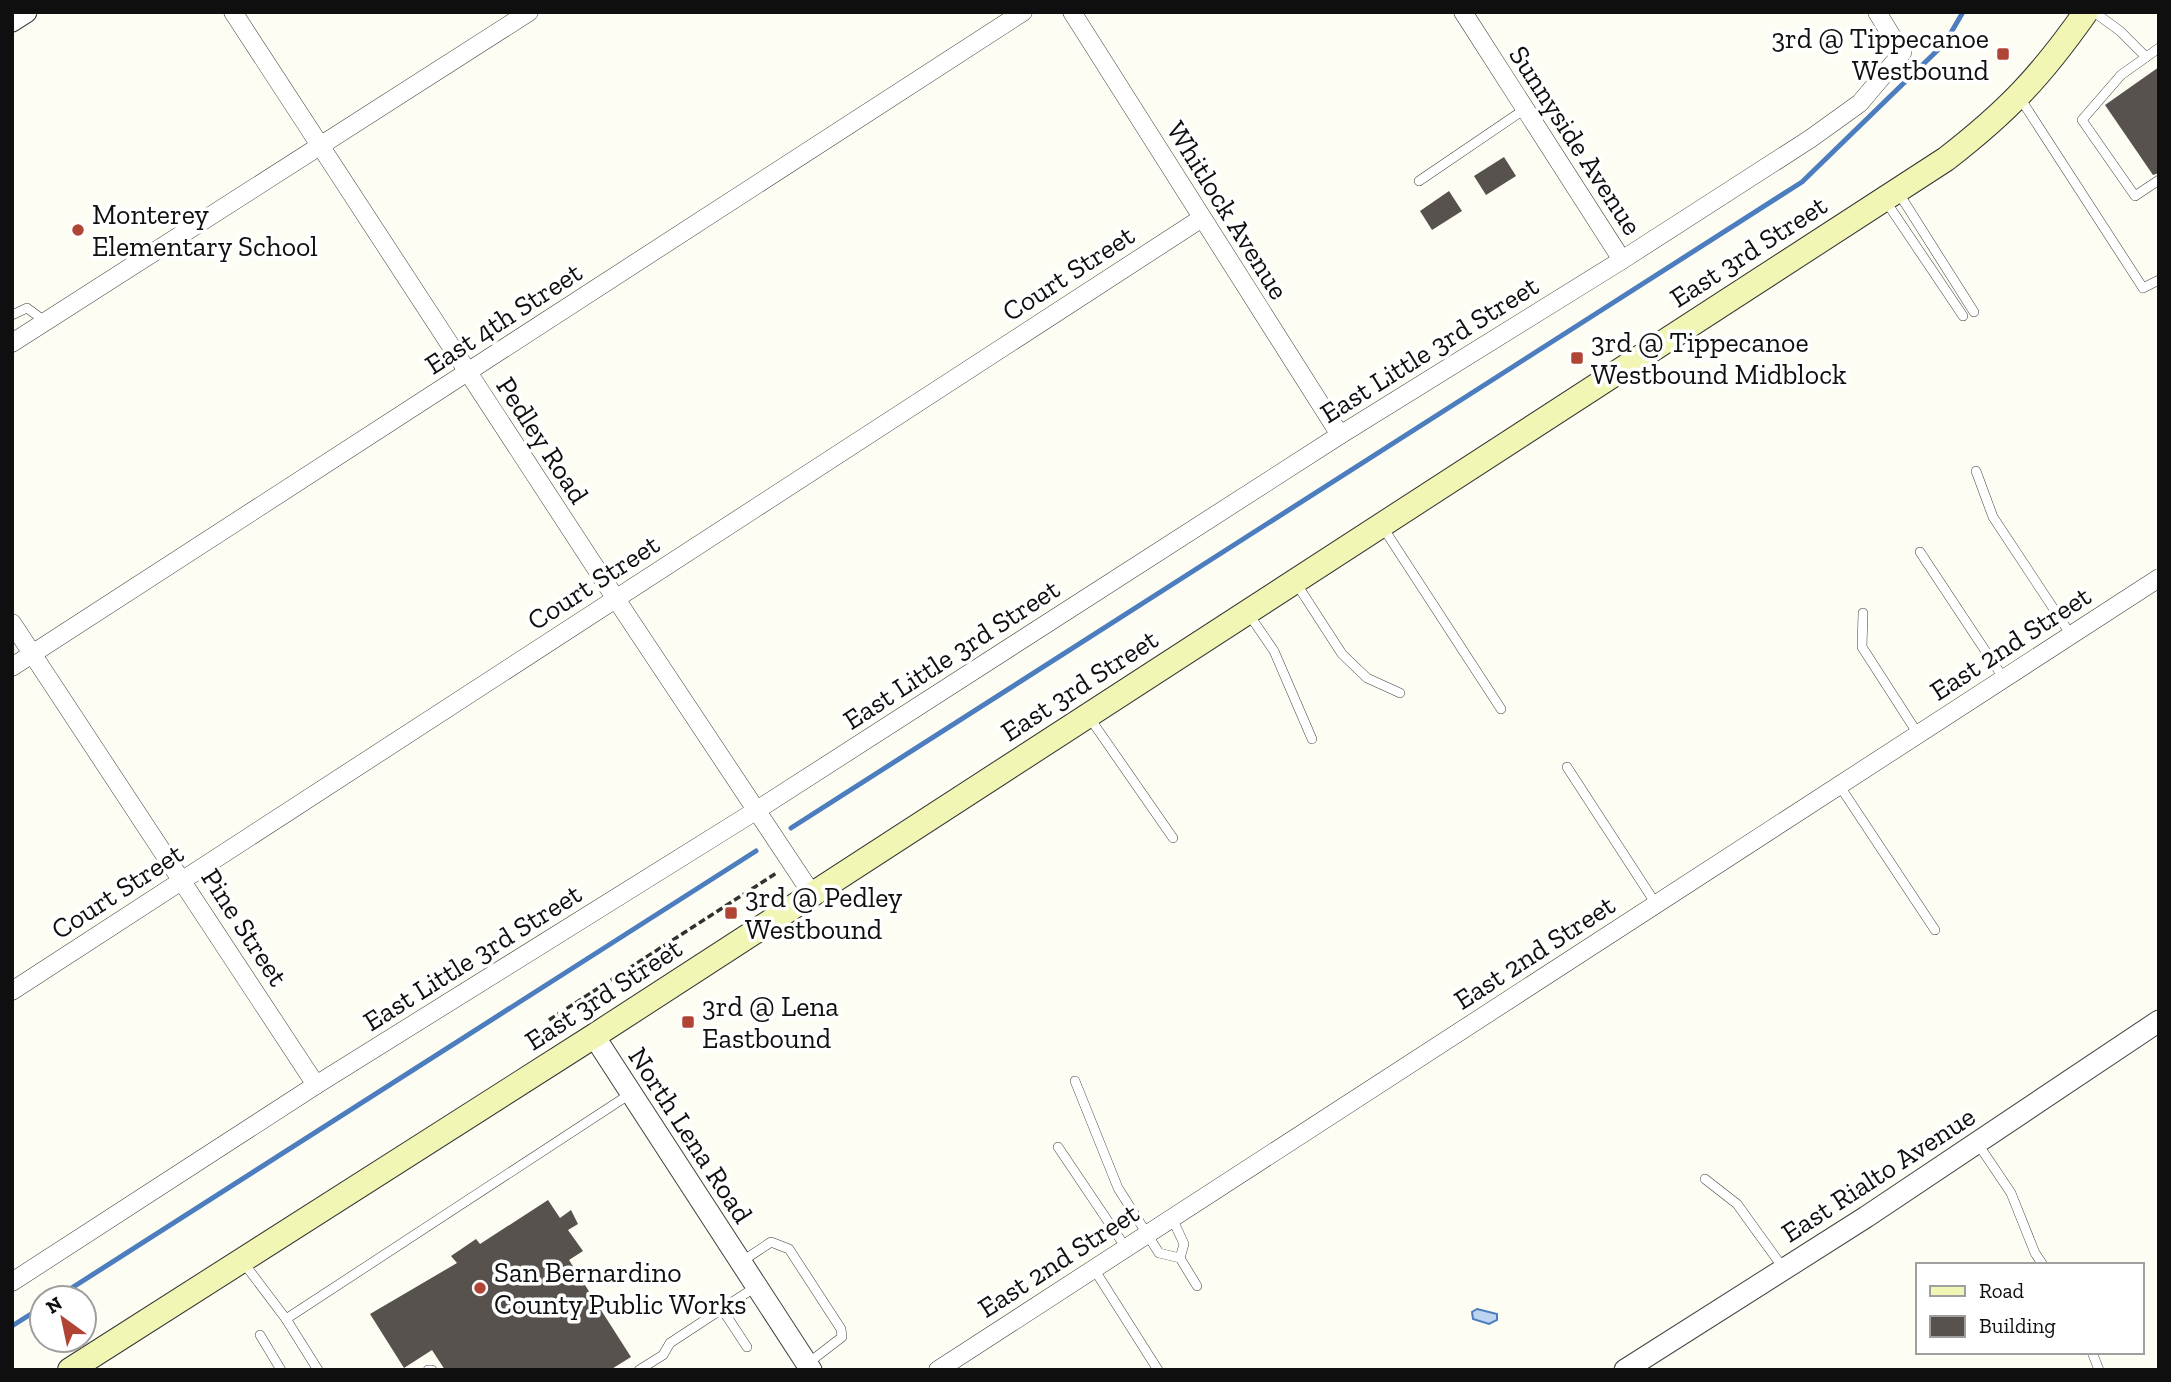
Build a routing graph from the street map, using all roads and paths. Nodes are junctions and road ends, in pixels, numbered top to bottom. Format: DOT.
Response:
graph roads {
  1 [pos="26,12"];
  2 [pos="233,12"];
  3 [pos="529,12"];
  4 [pos="1023,12"];
  5 [pos="1072,12"];
  6 [pos="1463,12"];
  7 [pos="1877,12"];
  8 [pos="2086,12"];
  9 [pos="2094,12"];
  10 [pos="12,21"];
  11 [pos="2159,48"];
  12 [pos="2146,57"];
  13 [pos="2020,97"];
  14 [pos="1525,109"];
  15 [pos="321,147"];
  16 [pos="2159,180"];
  17 [pos="1419,181"];
  18 [pos="1891,195"];
  19 [pos="1202,218"];
  20 [pos="1622,260"];
  21 [pos="2159,280"];
  22 [pos="1974,313"];
  23 [pos="12,315"];
  24 [pos="1963,316"];
  25 [pos="46,322"];
  26 [pos="12,343"];
  27 [pos="468,372"];
  28 [pos="1340,435"];
  29 [pos="1976,471"];
  30 [pos="1381,524"];
  31 [pos="1920,552"];
  32 [pos="2159,578"];
  33 [pos="1295,581"];
  34 [pos="615,599"];
  35 [pos="1247,611"];
  36 [pos="1863,613"];
  37 [pos="12,623"];
  38 [pos="2071,635"];
  39 [pos="32,654"];
  40 [pos="12,667"];
  41 [pos="2004,678"];
  42 [pos="1399,693"];
  43 [pos="1501,709"];
  44 [pos="1088,715"];
  45 [pos="1918,734"];
  46 [pos="1312,739"];
  47 [pos="1567,767"];
  48 [pos="1839,785"];
  49 [pos="757,810"];
  50 [pos="1173,838"];
  51 [pos="791,863"];
  52 [pos="183,880"];
  53 [pos="813,894"];
  54 [pos="1656,904"];
  55 [pos="1935,930"];
  56 [pos="12,991"];
  57 [pos="549,1020"];
  58 [pos="2159,1021"];
  59 [pos="594,1036"];
  60 [pos="1075,1081"];
  61 [pos="316,1085"];
  62 [pos="631,1093"];
  63 [pos="1977,1143"];
  64 [pos="1058,1147"];
  65 [pos="1704,1180"];
  66 [pos="1172,1218"];
  67 [pos="1147,1234"];
  68 [pos="1126,1248"];
  69 [pos="1181,1258"];
  70 [pos="242,1260"];
  71 [pos="741,1262"];
  72 [pos="2042,1263"];
  73 [pos="1094,1269"];
  74 [pos="1784,1270"];
  75 [pos="12,1282"];
  76 [pos="757,1286"];
  77 [pos="1198,1286"];
  78 [pos="722,1309"];
  79 [pos="286,1319"];
  80 [pos="260,1335"];
  81 [pos="747,1347"];
  82 [pos="809,1367"];
  83 [pos="71,1370"];
  84 [pos="281,1370"];
  85 [pos="318,1370"];
  86 [pos="639,1370"];
  87 [pos="938,1370"];
  88 [pos="1158,1370"];
  89 [pos="1625,1370"];
  1 -- 10 [label="street"];
  2 -- 15 [label="street, Pedley Road"];
  3 -- 15 [label="street"];
  4 -- 27 [label="street, East 4th Street"];
  5 -- 19 [label="street, Whitlock Avenue"];
  6 -- 14 [label="street, Sunnyside Avenue"];
  7 -- 20 [label="street, East Little 3rd Street"];
  8 -- 13 [label="main road, East 3rd Street"];
  9 -- 12 [label="lane"];
  11 -- 12 [label="lane"];
  12 -- 16 [label="lane"];
  13 -- 18 [label="main road, East 3rd Street"];
  13 -- 21 [label="lane"];
  14 -- 17 [label="lane"];
  14 -- 20 [label="street, Sunnyside Avenue"];
  15 -- 25 [label="street"];
  15 -- 27 [label="street, Pedley Road"];
  18 -- 22 [label="lane"];
  18 -- 24 [label="lane"];
  18 -- 30 [label="main road, East 3rd Street"];
  19 -- 28 [label="street, Whitlock Avenue"];
  19 -- 34 [label="street, Court Street"];
  20 -- 28 [label="street, East Little 3rd Street"];
  23 -- 25 [label="lane"];
  25 -- 26 [label="street"];
  27 -- 34 [label="street, Pedley Road"];
  27 -- 39 [label="street, East 4th Street"];
  28 -- 49 [label="street, East Little 3rd Street"];
  29 -- 38 [label="lane"];
  30 -- 33 [label="main road, East 3rd Street"];
  30 -- 43 [label="lane"];
  31 -- 41 [label="lane"];
  32 -- 38 [label="street, East 2nd Street"];
  33 -- 35 [label="main road, East 3rd Street"];
  33 -- 42 [label="lane"];
  34 -- 49 [label="street, Pedley Road"];
  34 -- 52 [label="street, Court Street"];
  35 -- 44 [label="main road, East 3rd Street"];
  35 -- 46 [label="lane"];
  36 -- 45 [label="lane"];
  37 -- 39 [label="street, Pine Street"];
  38 -- 41 [label="street, East 2nd Street"];
  39 -- 40 [label="street, East 4th Street"];
  39 -- 52 [label="street, Pine Street"];
  41 -- 45 [label="street, East 2nd Street"];
  44 -- 50 [label="lane"];
  44 -- 53 [label="main road, East 3rd Street"];
  45 -- 48 [label="street, East 2nd Street"];
  47 -- 54 [label="lane"];
  48 -- 54 [label="street, East 2nd Street"];
  48 -- 55 [label="lane"];
  49 -- 51 [label="street, Pedley Road"];
  49 -- 61 [label="street, East Little 3rd Street"];
  51 -- 53 [label="street, Pedley Road"];
  51 -- 57 [label="path"];
  52 -- 56 [label="street, Court Street"];
  52 -- 61 [label="street, Pine Street"];
  53 -- 59 [label="main road, East 3rd Street"];
  54 -- 66 [label="street, East 2nd Street"];
  58 -- 63 [label="street, East Rialto Avenue"];
  59 -- 62 [label="street, North Lena Road"];
  59 -- 70 [label="main road, East 3rd Street"];
  60 -- 67 [label="lane"];
  61 -- 75 [label="street, East Little 3rd Street"];
  62 -- 71 [label="street, North Lena Road"];
  62 -- 79 [label="lane"];
  63 -- 72 [label="lane"];
  63 -- 74 [label="street, East Rialto Avenue"];
  64 -- 68 [label="lane"];
  65 -- 74 [label="lane"];
  66 -- 67 [label="street, East 2nd Street"];
  66 -- 69 [label="lane"];
  67 -- 68 [label="street, East 2nd Street"];
  67 -- 69 [label="lane"];
  68 -- 73 [label="street, East 2nd Street"];
  69 -- 77 [label="lane"];
  70 -- 79 [label="lane"];
  70 -- 83 [label="main road, East 3rd Street"];
  71 -- 76 [label="street, North Lena Road"];
  71 -- 82 [label="lane"];
  73 -- 87 [label="street, East 2nd Street"];
  73 -- 88 [label="lane"];
  74 -- 89 [label="street, East Rialto Avenue"];
  76 -- 78 [label="lane"];
  76 -- 82 [label="street, North Lena Road"];
  78 -- 81 [label="lane"];
  78 -- 86 [label="lane"];
  79 -- 85 [label="lane"];
  80 -- 84 [label="lane"];
}
